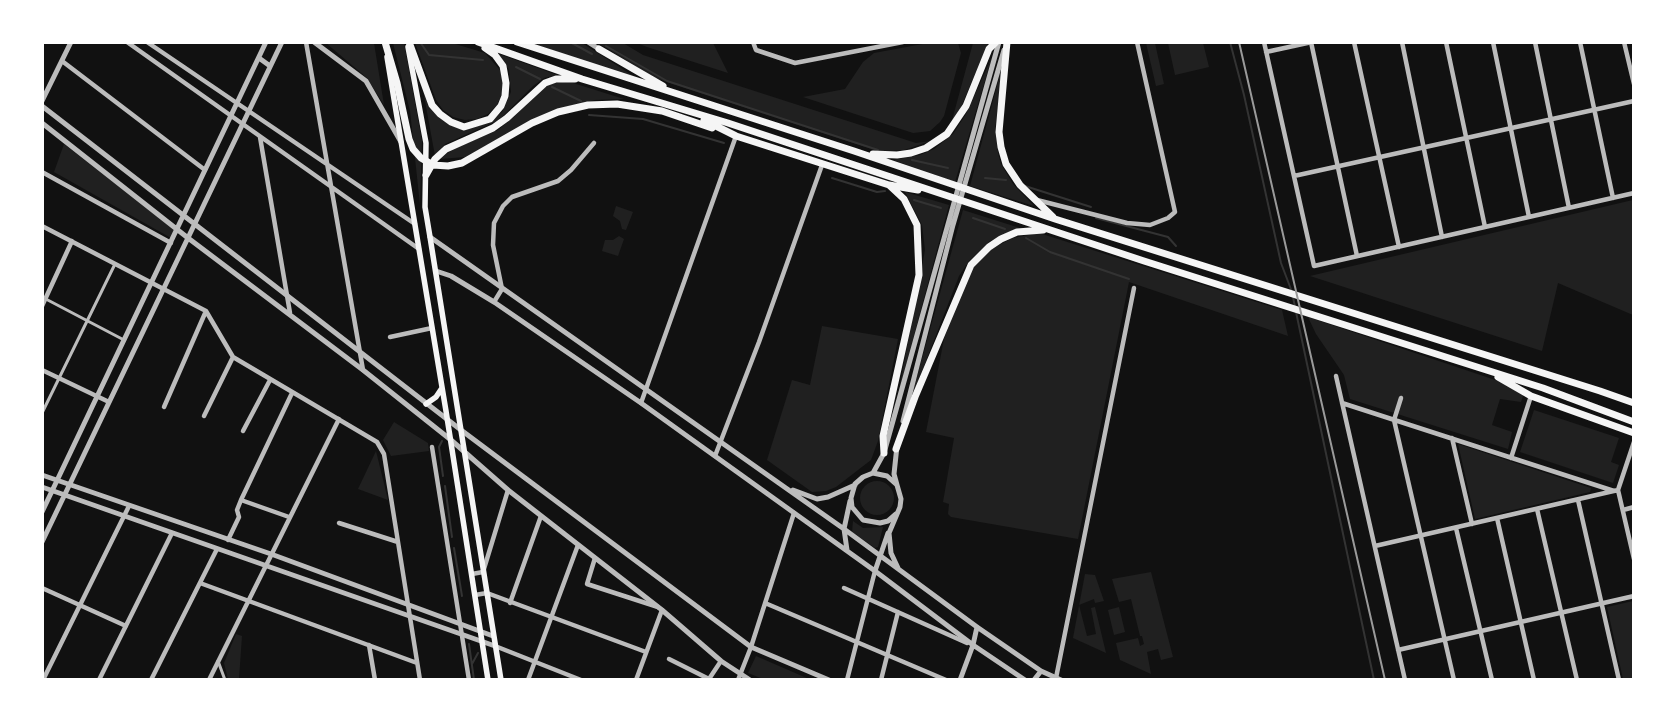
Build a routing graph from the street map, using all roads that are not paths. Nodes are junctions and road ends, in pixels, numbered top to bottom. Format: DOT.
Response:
graph roads {
  1 [pos="71,42"];
  2 [pos="127,42"];
  3 [pos="147,42"];
  4 [pos="266,42"];
  5 [pos="282,42"];
  6 [pos="306,42"];
  7 [pos="314,42"];
  8 [pos="384,42"];
  9 [pos="408,42"];
  10 [pos="477,42"];
  11 [pos="517,42"];
  12 [pos="588,42"];
  13 [pos="753,42"];
  14 [pos="902,42"];
  15 [pos="997,42"];
  16 [pos="1006,42"];
  17 [pos="1137,42"];
  18 [pos="1264,42"];
  19 [pos="1354,42"];
  20 [pos="1402,42"];
  21 [pos="1446,42"];
  22 [pos="1493,42"];
  23 [pos="1535,42"];
  24 [pos="1580,42"];
  25 [pos="1624,42"];
  26 [pos="1311,43"];
  27 [pos="597,46"];
  28 [pos="1266,52"];
  29 [pos="259,58"];
  30 [pos="62,61"];
  31 [pos="270,66"];
  32 [pos="582,79"];
  33 [pos="1634,84"];
  34 [pos="681,96"];
  35 [pos="1634,100"];
  36 [pos="42,101"];
  37 [pos="237,104"];
  38 [pos="42,106"];
  39 [pos="1594,109"];
  40 [pos="685,111"];
  41 [pos="248,112"];
  42 [pos="231,116"];
  43 [pos="1551,119"];
  44 [pos="42,124"];
  45 [pos="242,124"];
  46 [pos="1510,128"];
  47 [pos="260,136"];
  48 [pos="736,136"];
  49 [pos="1466,138"];
  50 [pos="401,142"];
  51 [pos="594,143"];
  52 [pos="1423,148"];
  53 [pos="854,151"];
  54 [pos="1379,157"];
  55 [pos="968,164"];
  56 [pos="822,165"];
  57 [pos="327,166"];
  58 [pos="1338,166"];
  59 [pos="205,170"];
  60 [pos="42,172"];
  61 [pos="426,175"];
  62 [pos="1294,176"];
  63 [pos="889,185"];
  64 [pos="331,188"];
  65 [pos="1634,193"];
  66 [pos="939,194"];
  67 [pos="1613,198"];
  68 [pos="1034,199"];
  69 [pos="1569,208"];
  70 [pos="183,216"];
  71 [pos="1529,217"];
  72 [pos="1055,218"];
  73 [pos="415,224"];
  74 [pos="951,224"];
  75 [pos="194,225"];
  76 [pos="42,226"];
  77 [pos="1485,227"];
  78 [pos="177,229"];
  79 [pos="1059,232"];
  80 [pos="1442,237"];
  81 [pos="188,238"];
  82 [pos="430,238"];
  83 [pos="72,241"];
  84 [pos="171,243"];
  85 [pos="1399,247"];
  86 [pos="419,249"];
  87 [pos="1357,256"];
  88 [pos="116,263"];
  89 [pos="436,271"];
  90 [pos="152,282"];
  91 [pos="164,288"];
  92 [pos="1134,288"];
  93 [pos="502,289"];
  94 [pos="287,296"];
  95 [pos="44,298"];
  96 [pos="494,302"];
  97 [pos="42,306"];
  98 [pos="206,311"];
  99 [pos="290,313"];
  100 [pos="88,321"];
  101 [pos="432,328"];
  102 [pos="390,337"];
  103 [pos="124,340"];
  104 [pos="359,350"];
  105 [pos="233,357"];
  106 [pos="1484,369"];
  107 [pos="42,370"];
  108 [pos="363,370"];
  109 [pos="1336,376"];
  110 [pos="59,378"];
  111 [pos="270,380"];
  112 [pos="442,388"];
  113 [pos="646,390"];
  114 [pos="292,393"];
  115 [pos="97,396"];
  116 [pos="1531,396"];
  117 [pos="1402,398"];
  118 [pos="110,402"];
  119 [pos="641,402"];
  120 [pos="1634,403"];
  121 [pos="426,404"];
  122 [pos="1342,404"];
  123 [pos="164,407"];
  124 [pos="42,412"];
  125 [pos="204,416"];
  126 [pos="338,419"];
  127 [pos="448,420"];
  128 [pos="1394,420"];
  129 [pos="1634,422"];
  130 [pos="461,430"];
  131 [pos="243,431"];
  132 [pos="1634,433"];
  133 [pos="1452,438"];
  134 [pos="451,440"];
  135 [pos="1634,442"];
  136 [pos="722,443"];
  137 [pos="432,447"];
  138 [pos="896,449"];
  139 [pos="464,452"];
  140 [pos="884,453"];
  141 [pos="715,456"];
  142 [pos="1511,458"];
  143 [pos="874,473"];
  144 [pos="42,475"];
  145 [pos="57,480"];
  146 [pos="778,483"];
  147 [pos="855,484"];
  148 [pos="70,485"];
  149 [pos="897,485"];
  150 [pos="42,487"];
  151 [pos="53,490"];
  152 [pos="508,490"];
  153 [pos="1616,491"];
  154 [pos="66,494"];
  155 [pos="851,498"];
  156 [pos="241,500"];
  157 [pos="1578,500"];
  158 [pos="129,506"];
  159 [pos="1634,507"];
  160 [pos="1537,509"];
  161 [pos="1622,510"];
  162 [pos="42,512"];
  163 [pos="794,513"];
  164 [pos="896,514"];
  165 [pos="124,515"];
  166 [pos="541,516"];
  167 [pos="289,517"];
  168 [pos="1497,518"];
  169 [pos="339,523"];
  170 [pos="1472,524"];
  171 [pos="1456,528"];
  172 [pos="844,529"];
  173 [pos="172,533"];
  174 [pos="888,533"];
  175 [pos="1421,536"];
  176 [pos="228,540"];
  177 [pos="42,542"];
  178 [pos="398,542"];
  179 [pos="578,545"];
  180 [pos="1375,546"];
  181 [pos="217,548"];
  182 [pos="846,550"];
  183 [pos="271,554"];
  184 [pos="879,555"];
  185 [pos="595,558"];
  186 [pos="1634,559"];
  187 [pos="266,565"];
  188 [pos="898,569"];
  189 [pos="875,571"];
  190 [pos="483,572"];
  191 [pos="472,574"];
  192 [pos="200,583"];
  193 [pos="42,588"];
  194 [pos="844,588"];
  195 [pos="487,593"];
  196 [pos="475,595"];
  197 [pos="1634,596"];
  198 [pos="868,598"];
  199 [pos="248,600"];
  200 [pos="510,603"];
  201 [pos="765,603"];
  202 [pos="1601,603"];
  203 [pos="80,606"];
  204 [pos="408,606"];
  205 [pos="661,609"];
  206 [pos="898,612"];
  207 [pos="1561,612"];
  208 [pos="410,616"];
  209 [pos="549,618"];
  210 [pos="1520,622"];
  211 [pos="126,626"];
  212 [pos="461,626"];
  213 [pos="977,627"];
  214 [pos="1480,631"];
  215 [pos="481,632"];
  216 [pos="462,635"];
  217 [pos="493,636"];
  218 [pos="1444,639"];
  219 [pos="483,642"];
  220 [pos="858,644"];
  221 [pos="368,645"];
  222 [pos="973,645"];
  223 [pos="495,646"];
  224 [pos="751,647"];
  225 [pos="1398,650"];
  226 [pos="646,652"];
  227 [pos="888,654"];
  228 [pos="669,659"];
  229 [pos="218,661"];
  230 [pos="720,661"];
  231 [pos="534,662"];
  232 [pos="417,663"];
  233 [pos="1041,671"];
  234 [pos="739,677"];
  235 [pos="1059,679"];
  236 [pos="43,680"];
  237 [pos="99,680"];
  238 [pos="151,680"];
  239 [pos="209,680"];
  240 [pos="225,680"];
  241 [pos="375,680"];
  242 [pos="420,680"];
  243 [pos="469,680"];
  244 [pos="488,680"];
  245 [pos="501,680"];
  246 [pos="528,680"];
  247 [pos="581,680"];
  248 [pos="636,680"];
  249 [pos="750,680"];
  250 [pos="829,680"];
  251 [pos="847,680"];
  252 [pos="881,680"];
  253 [pos="946,680"];
  254 [pos="960,680"];
  255 [pos="1025,680"];
  256 [pos="1034,680"];
  257 [pos="1405,680"];
  258 [pos="1454,680"];
  259 [pos="1492,680"];
  260 [pos="1534,680"];
  261 [pos="1577,680"];
  262 [pos="1619,680"];
  1 -- 30 [label="street"];
  2 -- 42 [label="street"];
  3 -- 37 [label="street"];
  4 -- 29 [label="street"];
  5 -- 31 [label="street"];
  6 -- 57 [label="street"];
  7 -- 50 [label="street"];
  8 -- 48 [label="highway"];
  8 -- 50 [label="main road"];
  9 -- 10 [label="highway"];
  9 -- 61 [label="main road"];
  10 -- 32 [label="highway"];
  11 -- 34 [label="highway"];
  12 -- 27 [label="street"];
  13 -- 14 [label="street"];
  15 -- 53 [label="highway"];
  15 -- 55 [label="street"];
  16 -- 55 [label="street"];
  16 -- 68 [label="highway"];
  17 -- 68 [label="street"];
  18 -- 28 [label="street"];
  19 -- 54 [label="street"];
  20 -- 52 [label="street"];
  21 -- 49 [label="street"];
  22 -- 46 [label="street"];
  23 -- 43 [label="street"];
  24 -- 39 [label="street"];
  25 -- 33 [label="street"];
  26 -- 28 [label="street"];
  26 -- 58 [label="street"];
  27 -- 34 [label="highway"];
  28 -- 62 [label="street"];
  29 -- 31 [label="street"];
  29 -- 37 [label="street"];
  30 -- 36 [label="street"];
  30 -- 59 [label="street"];
  31 -- 41 [label="street"];
  32 -- 40 [label="highway"];
  32 -- 61 [label="highway"];
  34 -- 53 [label="highway"];
  35 -- 39 [label="street"];
  37 -- 41 [label="street"];
  37 -- 42 [label="street"];
  38 -- 70 [label="street"];
  39 -- 43 [label="street"];
  39 -- 67 [label="street"];
  40 -- 48 [label="highway"];
  40 -- 66 [label="highway"];
  41 -- 45 [label="street"];
  41 -- 57 [label="street"];
  42 -- 45 [label="street"];
  42 -- 59 [label="street"];
  43 -- 46 [label="street"];
  43 -- 69 [label="street"];
  44 -- 78 [label="street"];
  45 -- 47 [label="street"];
  45 -- 75 [label="street"];
  46 -- 49 [label="street"];
  46 -- 71 [label="street"];
  47 -- 64 [label="street"];
  47 -- 94 [label="street"];
  48 -- 56 [label="highway"];
  48 -- 113 [label="street"];
  49 -- 52 [label="street"];
  49 -- 77 [label="street"];
  50 -- 73 [label="main road"];
  51 -- 93 [label="street"];
  52 -- 54 [label="street"];
  52 -- 80 [label="street"];
  53 -- 72 [label="highway"];
  54 -- 58 [label="street"];
  54 -- 85 [label="street"];
  55 -- 74 [label="street"];
  56 -- 63 [label="highway"];
  56 -- 136 [label="street"];
  57 -- 64 [label="street"];
  57 -- 73 [label="street"];
  58 -- 62 [label="street"];
  58 -- 87 [label="street"];
  59 -- 70 [label="street"];
  60 -- 84 [label="street"];
  61 -- 82 [label="main road"];
  62 -- 87 [label="street"];
  63 -- 66 [label="highway"];
  63 -- 140 [label="highway"];
  64 -- 86 [label="street"];
  64 -- 104 [label="street"];
  65 -- 67 [label="street"];
  66 -- 79 [label="highway"];
  67 -- 69 [label="street"];
  68 -- 72 [label="highway"];
  69 -- 71 [label="street"];
  70 -- 75 [label="street"];
  70 -- 78 [label="street"];
  71 -- 77 [label="street"];
  72 -- 120 [label="highway"];
  73 -- 86 [label="main road"];
  74 -- 138 [label="street"];
  74 -- 140 [label="street"];
  75 -- 81 [label="street"];
  75 -- 94 [label="street"];
  76 -- 83 [label="street"];
  77 -- 80 [label="street"];
  78 -- 81 [label="street"];
  78 -- 84 [label="street"];
  79 -- 106 [label="highway"];
  79 -- 138 [label="highway"];
  80 -- 85 [label="street"];
  81 -- 91 [label="street"];
  81 -- 99 [label="street"];
  82 -- 89 [label="main road"];
  82 -- 93 [label="street"];
  83 -- 88 [label="street"];
  83 -- 95 [label="street"];
  84 -- 90 [label="street"];
  85 -- 87 [label="street"];
  86 -- 101 [label="main road"];
  88 -- 90 [label="street"];
  88 -- 100 [label="street"];
  89 -- 96 [label="street"];
  89 -- 130 [label="main road"];
  90 -- 91 [label="street"];
  90 -- 103 [label="street"];
  91 -- 98 [label="street"];
  91 -- 118 [label="street"];
  92 -- 235 [label="street"];
  93 -- 96 [label="street"];
  93 -- 113 [label="street"];
  94 -- 99 [label="street"];
  94 -- 104 [label="street"];
  95 -- 97 [label="street"];
  95 -- 100 [label="street"];
  96 -- 119 [label="street"];
  98 -- 105 [label="street"];
  98 -- 123 [label="street"];
  99 -- 108 [label="street"];
  100 -- 103 [label="street"];
  100 -- 110 [label="street"];
  101 -- 102 [label="street"];
  101 -- 112 [label="main road"];
  103 -- 115 [label="street"];
  104 -- 108 [label="street"];
  104 -- 121 [label="street"];
  105 -- 111 [label="street"];
  105 -- 125 [label="street"];
  106 -- 116 [label="highway"];
  106 -- 129 [label="highway"];
  107 -- 110 [label="street"];
  108 -- 134 [label="street"];
  109 -- 122 [label="street"];
  110 -- 115 [label="street"];
  110 -- 124 [label="street"];
  111 -- 114 [label="street"];
  111 -- 131 [label="street"];
  112 -- 121 [label="main road"];
  112 -- 127 [label="main road"];
  113 -- 119 [label="street"];
  113 -- 136 [label="street"];
  114 -- 126 [label="street"];
  114 -- 156 [label="street"];
  115 -- 118 [label="street"];
  115 -- 145 [label="street"];
  116 -- 132 [label="highway"];
  116 -- 142 [label="street"];
  117 -- 128 [label="street"];
  118 -- 148 [label="street"];
  119 -- 141 [label="street"];
  121 -- 127 [label="street"];
  122 -- 128 [label="street"];
  122 -- 180 [label="street"];
  126 -- 167 [label="street"];
  126 -- 178 [label="street"];
  127 -- 130 [label="street"];
  127 -- 134 [label="main road"];
  128 -- 133 [label="street"];
  128 -- 175 [label="street"];
  130 -- 139 [label="main road"];
  130 -- 224 [label="street"];
  133 -- 142 [label="street"];
  133 -- 170 [label="street"];
  134 -- 139 [label="street"];
  134 -- 191 [label="main road"];
  135 -- 153 [label="street"];
  136 -- 141 [label="street"];
  136 -- 146 [label="street"];
  137 -- 212 [label="street"];
  138 -- 149 [label="street"];
  139 -- 152 [label="street"];
  139 -- 190 [label="main road"];
  140 -- 143 [label="street"];
  141 -- 163 [label="street"];
  142 -- 153 [label="street"];
  143 -- 147 [label="street"];
  143 -- 149 [label="street"];
  144 -- 145 [label="street"];
  145 -- 148 [label="street"];
  145 -- 151 [label="street"];
  146 -- 147 [label="street"];
  146 -- 172 [label="street"];
  147 -- 155 [label="street"];
  148 -- 154 [label="street"];
  148 -- 158 [label="street"];
  149 -- 164 [label="street"];
  150 -- 151 [label="street"];
  151 -- 154 [label="street"];
  151 -- 162 [label="street"];
  152 -- 166 [label="street"];
  152 -- 190 [label="street"];
  153 -- 157 [label="street"];
  153 -- 161 [label="street"];
  154 -- 165 [label="street"];
  154 -- 177 [label="street"];
  155 -- 164 [label="street"];
  155 -- 172 [label="street"];
  156 -- 167 [label="street"];
  156 -- 176 [label="street"];
  157 -- 160 [label="street"];
  157 -- 202 [label="street"];
  158 -- 165 [label="street"];
  158 -- 176 [label="street"];
  159 -- 161 [label="street"];
  160 -- 168 [label="street"];
  160 -- 207 [label="street"];
  161 -- 186 [label="street"];
  163 -- 182 [label="street"];
  163 -- 201 [label="street"];
  164 -- 174 [label="street"];
  165 -- 173 [label="street"];
  165 -- 203 [label="street"];
  166 -- 179 [label="street"];
  166 -- 200 [label="street"];
  167 -- 183 [label="street"];
  168 -- 170 [label="street"];
  168 -- 210 [label="street"];
  169 -- 178 [label="street"];
  170 -- 171 [label="street"];
  171 -- 175 [label="street"];
  171 -- 214 [label="street"];
  172 -- 182 [label="street"];
  172 -- 184 [label="street"];
  173 -- 181 [label="street"];
  173 -- 211 [label="street"];
  174 -- 184 [label="street"];
  174 -- 188 [label="street"];
  175 -- 180 [label="street"];
  175 -- 218 [label="street"];
  176 -- 183 [label="street"];
  178 -- 204 [label="street"];
  179 -- 185 [label="street"];
  179 -- 209 [label="street"];
  180 -- 225 [label="street"];
  181 -- 187 [label="street"];
  181 -- 192 [label="street"];
  182 -- 189 [label="street"];
  183 -- 187 [label="street"];
  183 -- 204 [label="street"];
  184 -- 188 [label="street"];
  184 -- 189 [label="street"];
  185 -- 205 [label="street"];
  185 -- 205 [label="street"];
  187 -- 199 [label="street"];
  187 -- 208 [label="street"];
  188 -- 213 [label="street"];
  189 -- 198 [label="street"];
  189 -- 222 [label="street"];
  190 -- 191 [label="street"];
  190 -- 195 [label="main road"];
  191 -- 196 [label="main road"];
  192 -- 199 [label="street"];
  192 -- 238 [label="street"];
  193 -- 203 [label="street"];
  194 -- 198 [label="street"];
  195 -- 196 [label="street"];
  195 -- 200 [label="street"];
  195 -- 217 [label="main road"];
  196 -- 215 [label="main road"];
  197 -- 202 [label="street"];
  198 -- 206 [label="street"];
  198 -- 220 [label="street"];
  199 -- 221 [label="street"];
  199 -- 229 [label="street"];
  200 -- 209 [label="street"];
  201 -- 220 [label="street"];
  201 -- 224 [label="street"];
  202 -- 207 [label="street"];
  202 -- 262 [label="street"];
  203 -- 211 [label="street"];
  203 -- 236 [label="street"];
  204 -- 208 [label="street"];
  204 -- 212 [label="street"];
  205 -- 226 [label="street"];
  205 -- 230 [label="street"];
  206 -- 222 [label="street"];
  206 -- 227 [label="street"];
  207 -- 210 [label="street"];
  207 -- 261 [label="street"];
  208 -- 216 [label="street"];
  208 -- 232 [label="street"];
  209 -- 226 [label="street"];
  209 -- 231 [label="street"];
  210 -- 214 [label="street"];
  210 -- 260 [label="street"];
  211 -- 237 [label="street"];
  212 -- 215 [label="street"];
  212 -- 216 [label="street"];
  213 -- 222 [label="street"];
  213 -- 233 [label="street"];
  214 -- 218 [label="street"];
  214 -- 259 [label="street"];
  215 -- 217 [label="street"];
  215 -- 219 [label="main road"];
  216 -- 219 [label="street"];
  216 -- 243 [label="street"];
  217 -- 223 [label="main road"];
  218 -- 225 [label="street"];
  218 -- 258 [label="street"];
  219 -- 223 [label="street"];
  219 -- 244 [label="main road"];
  220 -- 227 [label="street"];
  220 -- 251 [label="street"];
  221 -- 232 [label="street"];
  221 -- 241 [label="street"];
  222 -- 254 [label="street"];
  222 -- 255 [label="street"];
  223 -- 231 [label="street"];
  223 -- 245 [label="main road"];
  224 -- 234 [label="street"];
  224 -- 250 [label="street"];
  225 -- 257 [label="street"];
  226 -- 248 [label="street"];
  227 -- 252 [label="street"];
  227 -- 253 [label="street"];
  228 -- 230 [label="street"];
  229 -- 239 [label="street"];
  229 -- 240 [label="street"];
  230 -- 234 [label="street"];
  231 -- 246 [label="street"];
  231 -- 247 [label="street"];
  232 -- 242 [label="street"];
  233 -- 235 [label="street"];
  233 -- 256 [label="street"];
  234 -- 249 [label="street"];
}
